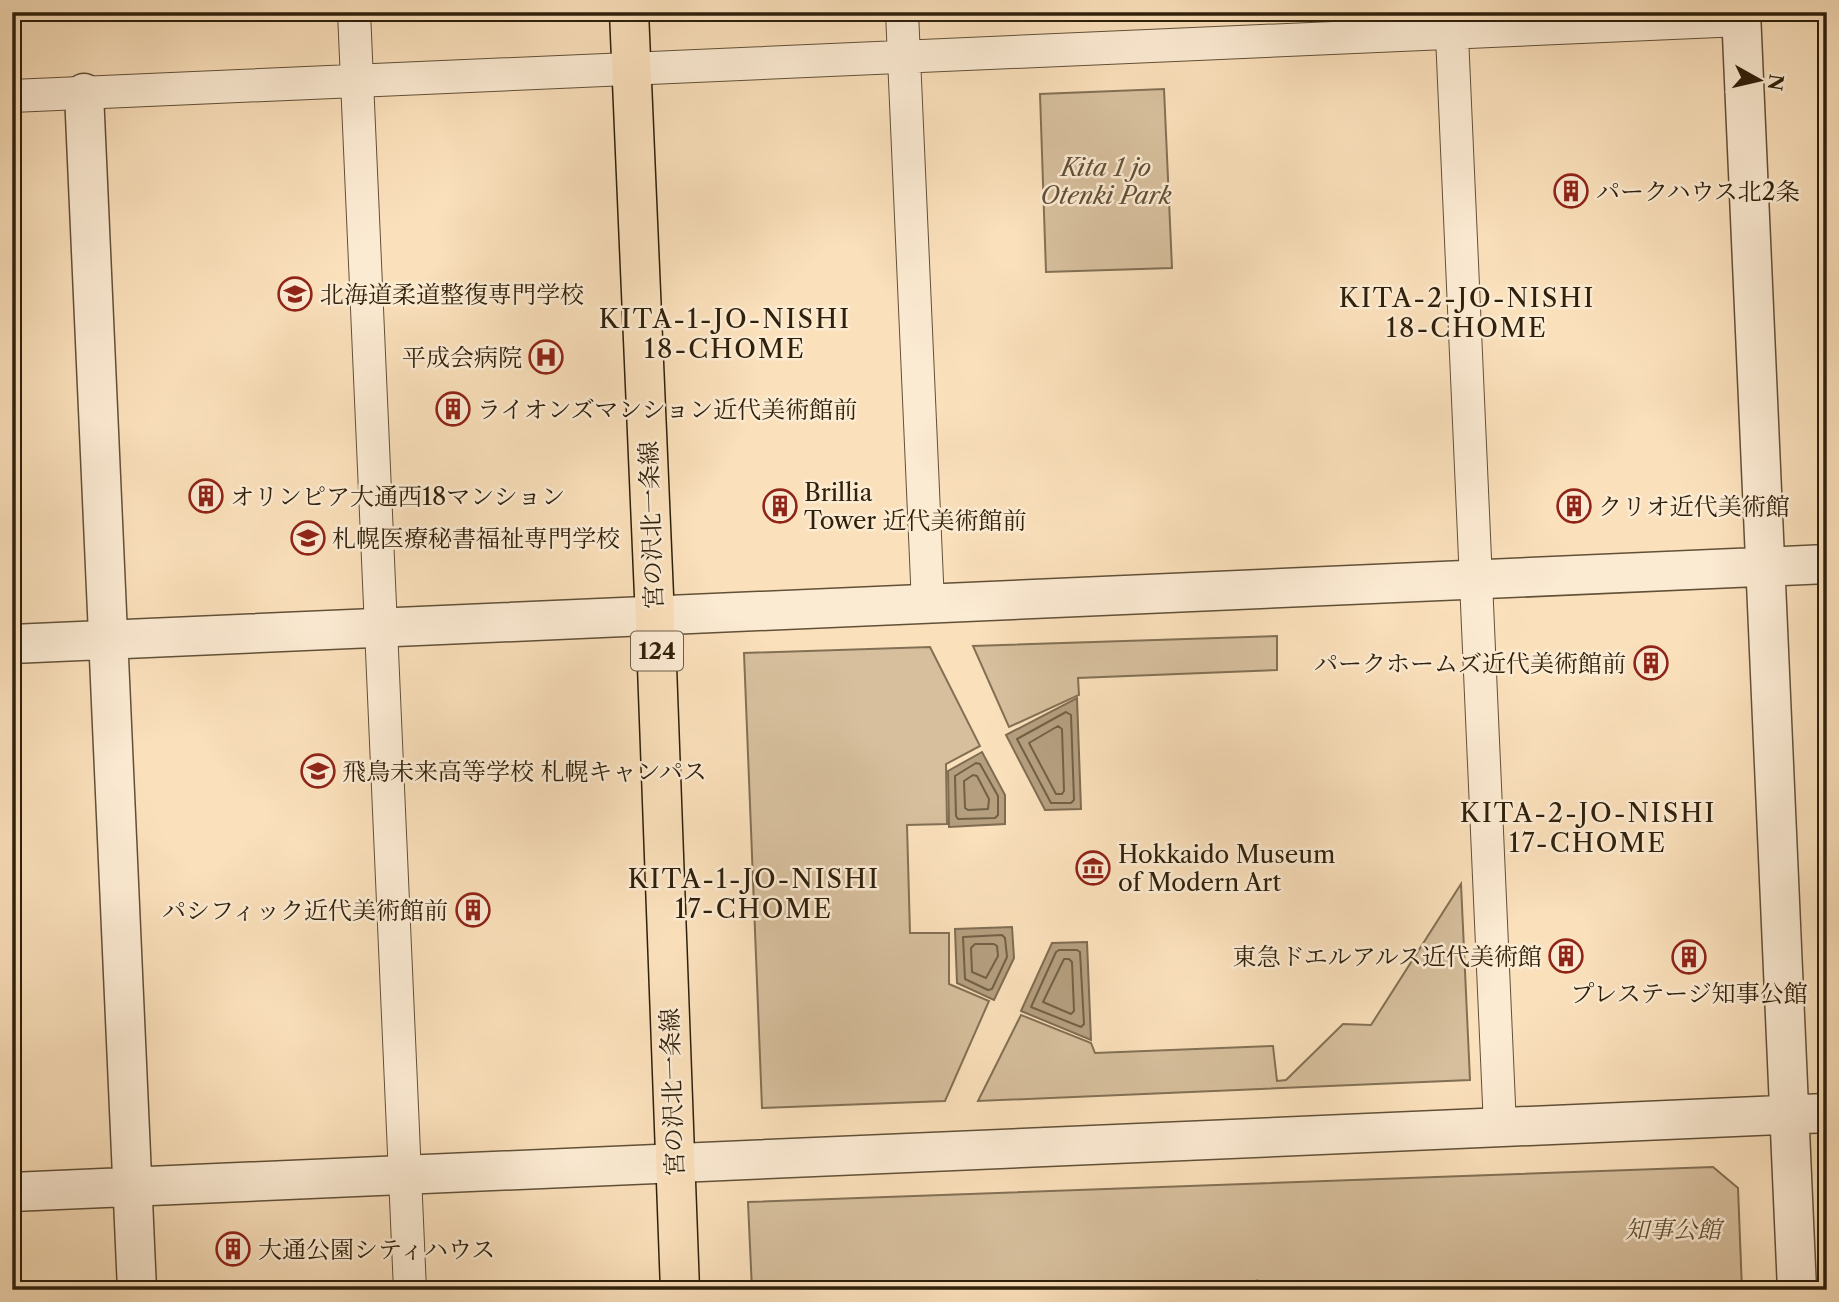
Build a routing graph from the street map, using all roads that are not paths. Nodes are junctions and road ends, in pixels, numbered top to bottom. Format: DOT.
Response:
graph roads {
  1 [pos="354,12"];
  2 [pos="629,12"];
  3 [pos="902,12"];
  4 [pos="1741,16"];
  5 [pos="1451,23"];
  6 [pos="904,57"];
  7 [pos="631,69"];
  8 [pos="357,81"];
  9 [pos="84,93"];
  10 [pos="12,96"];
  11 [pos="1827,564"];
  12 [pos="1765,567"];
  13 [pos="1476,579"];
  14 [pos="928,604"];
  15 [pos="655,615"];
  16 [pos="382,628"];
  17 [pos="108,639"];
  18 [pos="12,644"];
  19 [pos="1827,1113"];
  20 [pos="1790,1115"];
  21 [pos="1500,1127"];
  22 [pos="674,1163"];
  23 [pos="405,1175"];
  24 [pos="132,1186"];
  25 [pos="12,1192"];
  26 [pos="137,1290"];
  27 [pos="410,1290"];
  28 [pos="680,1290"];
  29 [pos="1797,1290"];
  1 -- 8 [label="street"];
  2 -- 7 [label="main road, 宮の沢北一条線 / 124"];
  3 -- 6 [label="street"];
  4 -- 5 [label="street"];
  4 -- 12 [label="street"];
  5 -- 6 [label="street"];
  5 -- 13 [label="street"];
  6 -- 7 [label="street"];
  6 -- 14 [label="street"];
  7 -- 8 [label="street"];
  7 -- 15 [label="main road, 宮の沢北一条線 / 124"];
  8 -- 9 [label="street"];
  8 -- 16 [label="street"];
  9 -- 10 [label="street"];
  9 -- 17 [label="street"];
  11 -- 12 [label="street"];
  12 -- 13 [label="street"];
  12 -- 20 [label="street"];
  13 -- 14 [label="street"];
  13 -- 21 [label="street"];
  14 -- 15 [label="street"];
  15 -- 16 [label="street"];
  15 -- 22 [label="main road, 宮の沢北一条線 / 124"];
  16 -- 17 [label="street"];
  16 -- 23 [label="street"];
  17 -- 18 [label="street"];
  17 -- 24 [label="street"];
  19 -- 20 [label="street"];
  20 -- 21 [label="street"];
  20 -- 29 [label="street"];
  21 -- 22 [label="street"];
  22 -- 23 [label="street"];
  22 -- 28 [label="main road, 宮の沢北一条線 / 124"];
  23 -- 24 [label="street"];
  23 -- 27 [label="street"];
  24 -- 25 [label="street"];
  24 -- 26 [label="street"];
}
